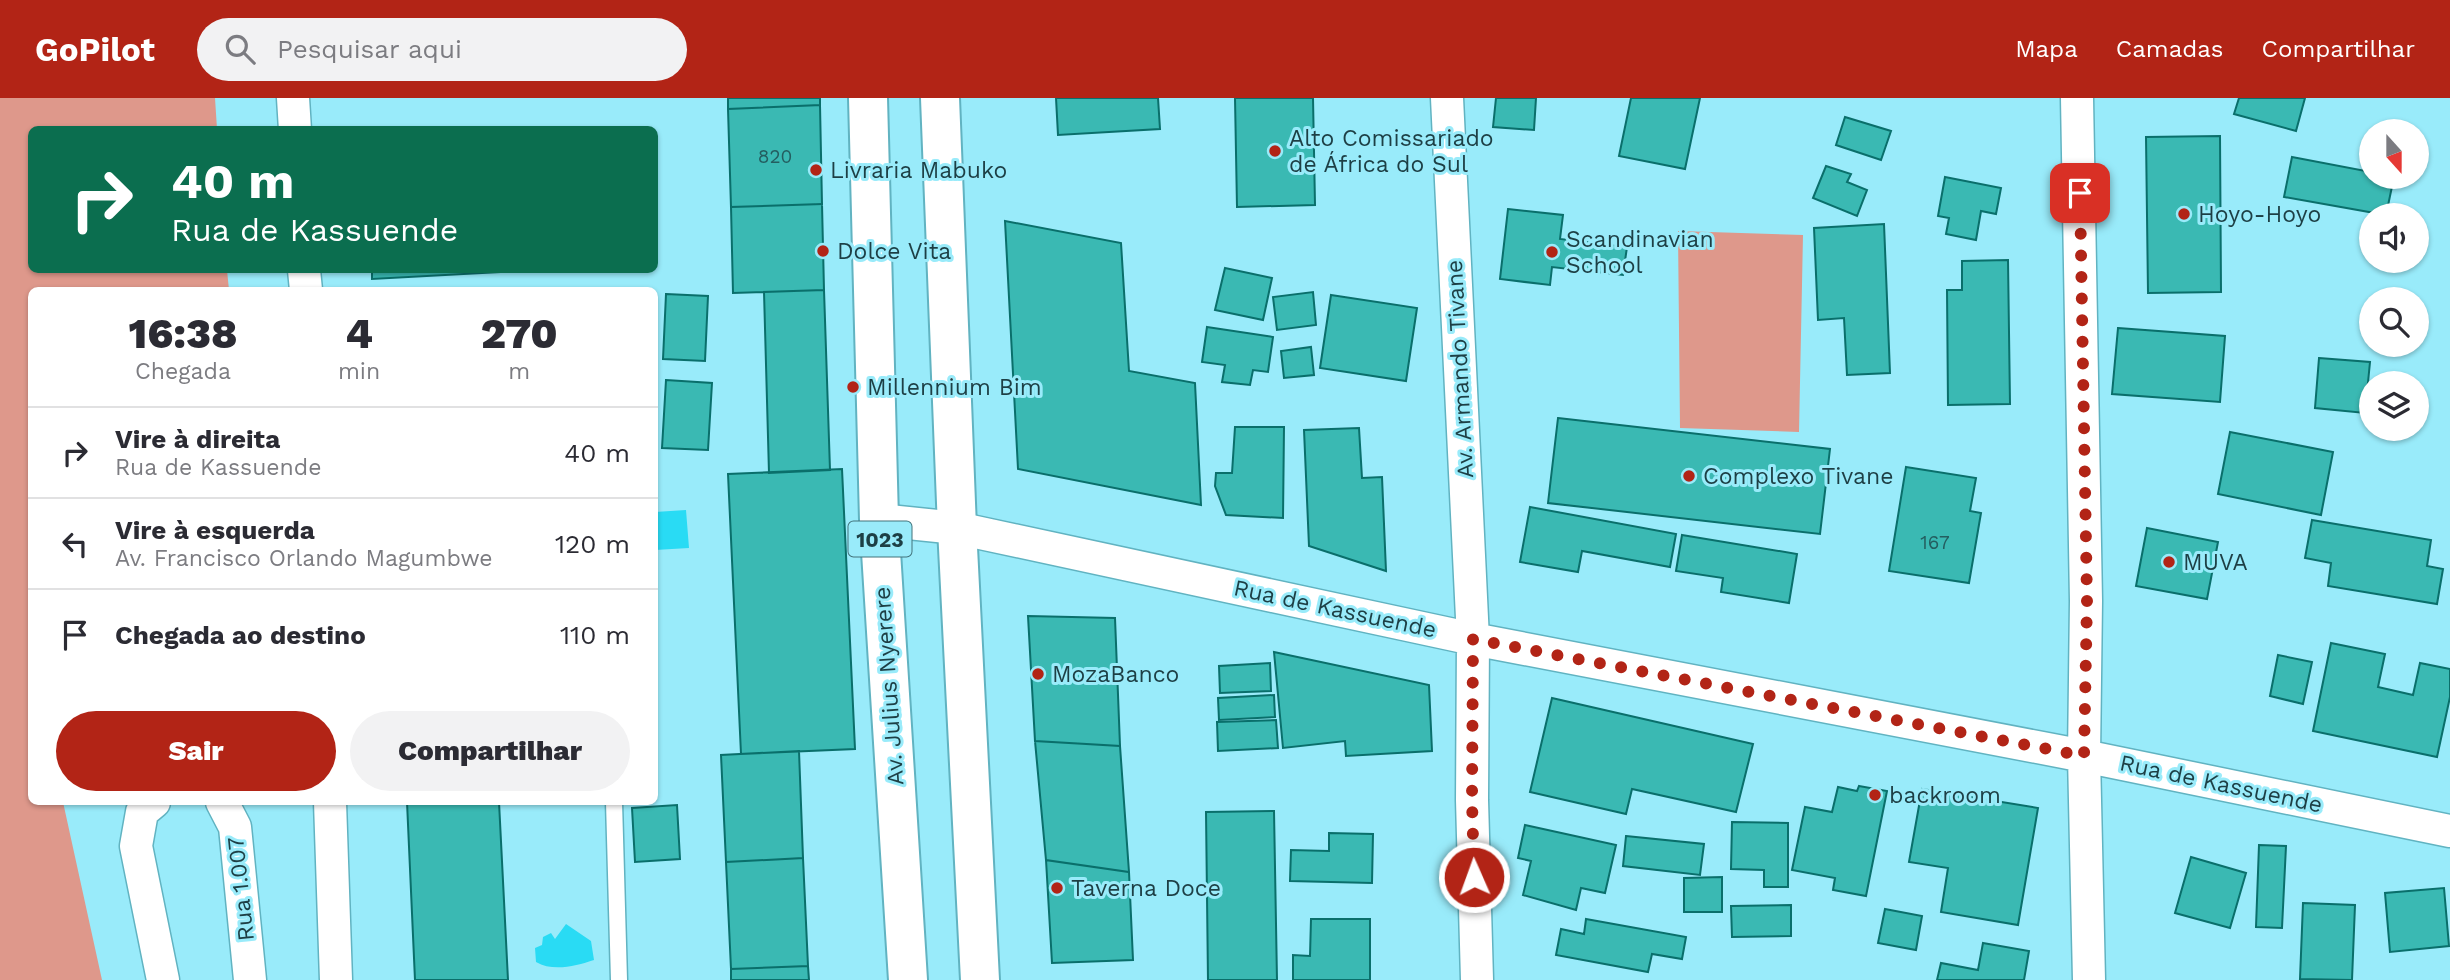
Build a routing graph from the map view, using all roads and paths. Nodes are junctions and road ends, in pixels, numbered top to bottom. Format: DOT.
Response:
graph roads {
  1 [pos="293,98"];
  2 [pos="868,98"];
  3 [pos="940,98"];
  4 [pos="1447,98"];
  5 [pos="2077,98"];
  6 [pos="295,126"];
  7 [pos="879,520"];
  8 [pos="957,528"];
  9 [pos="1473,639"];
  10 [pos="2084,756"];
  11 [pos="151,805"];
  12 [pos="224,805"];
  13 [pos="330,805"];
  14 [pos="614,805"];
  15 [pos="2450,831"];
  16 [pos="163,980"];
  17 [pos="250,980"];
  18 [pos="336,980"];
  19 [pos="619,980"];
  20 [pos="908,980"];
  21 [pos="980,980"];
  22 [pos="1477,980"];
  23 [pos="2089,980"];
  1 -- 6 [label="street"];
  2 -- 7 [label="main road, Av. Julius Nyerere / 1023"];
  3 -- 8 [label="main road"];
  4 -- 9 [label="street, Av. Armando Tivane"];
  5 -- 10 [label="street"];
  7 -- 8 [label="street, Rua de Kassuende"];
  7 -- 20 [label="main road, Av. Julius Nyerere / 1023"];
  8 -- 9 [label="street, Rua de Kassuende"];
  8 -- 21 [label="main road"];
  9 -- 10 [label="street, Rua de Kassuende"];
  9 -- 22 [label="street, Av. Armando Tivane"];
  10 -- 15 [label="street, Rua de Kassuende"];
  10 -- 23 [label="street"];
  11 -- 16 [label="street"];
  12 -- 17 [label="street, Rua 1.007"];
  13 -- 18 [label="street"];
  14 -- 19 [label="lane"];
}
